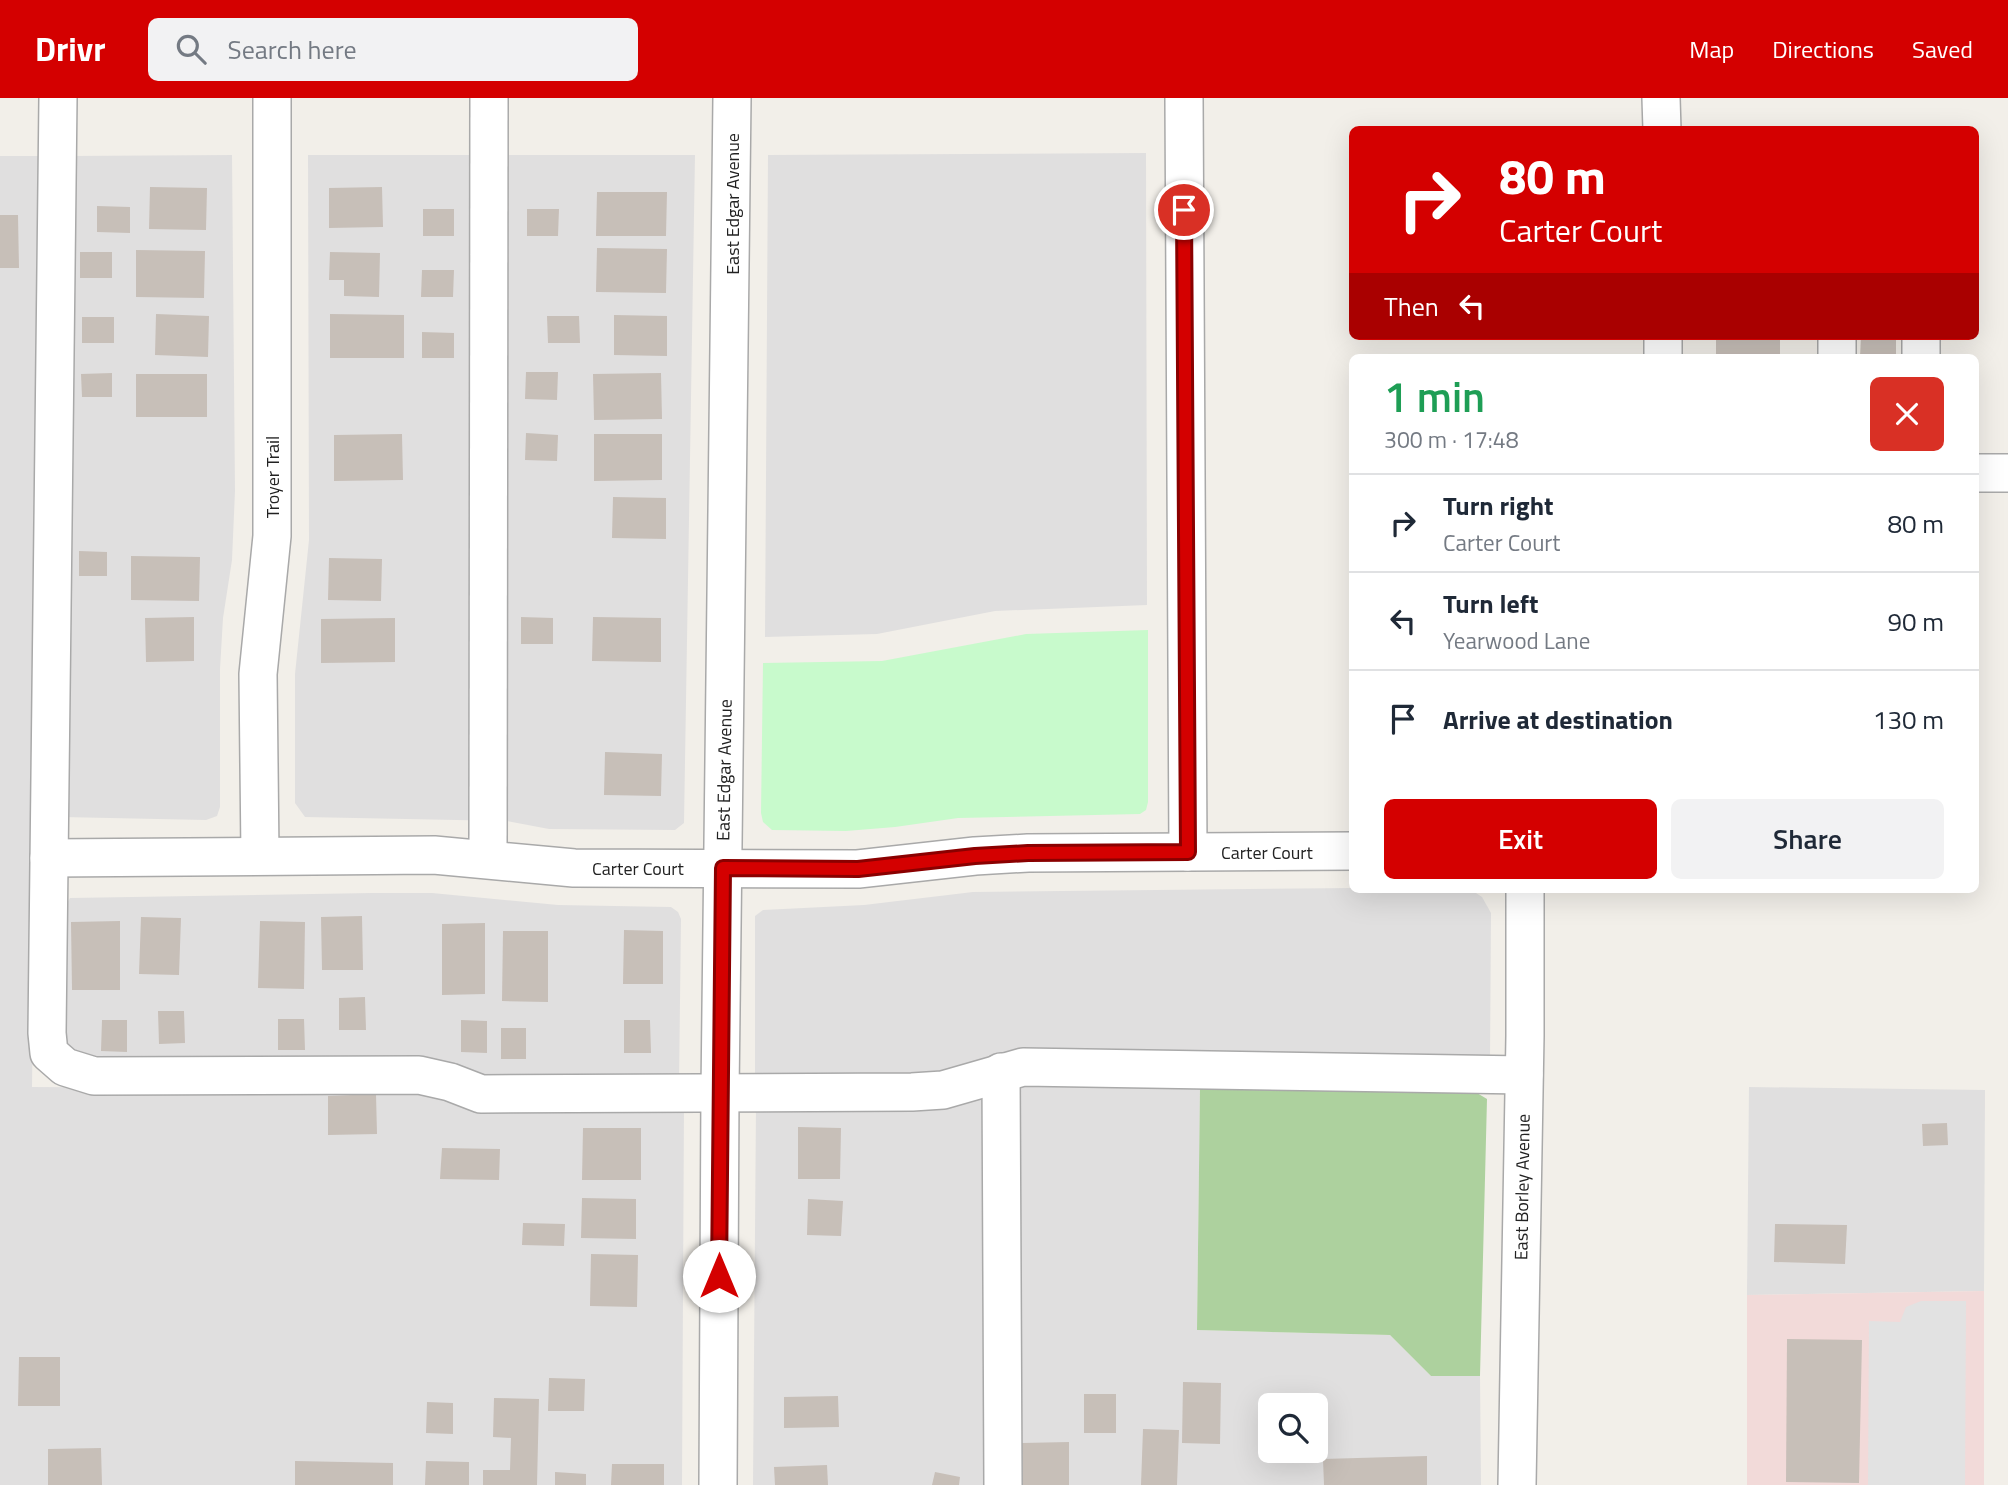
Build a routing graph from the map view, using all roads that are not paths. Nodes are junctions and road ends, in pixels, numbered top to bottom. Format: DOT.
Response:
graph roads {
  1 [pos="58,98"];
  2 [pos="272,98"];
  3 [pos="489,98"];
  4 [pos="733,98"];
  5 [pos="1184,98"];
  6 [pos="1661,98"];
  7 [pos="1662,126"];
  8 [pos="1979,473"];
  9 [pos="2008,473"];
  10 [pos="1349,851"];
  11 [pos="1188,852"];
  12 [pos="260,855"];
  13 [pos="49,858"];
  14 [pos="488,859"];
  15 [pos="723,868"];
  16 [pos="1525,893"];
  17 [pos="1001,1072"];
  18 [pos="1524,1074"];
  19 [pos="720,1092"];
  20 [pos="718,1485"];
  21 [pos="1003,1485"];
  22 [pos="1517,1485"];
  1 -- 13 [label="street"];
  2 -- 12 [label="street, Troyer Trail"];
  3 -- 14 [label="street"];
  4 -- 15 [label="street, East Edgar Avenue"];
  5 -- 11 [label="street"];
  6 -- 7 [label="street"];
  8 -- 9 [label="street"];
  10 -- 11 [label="street, Carter Court"];
  11 -- 15 [label="street, Carter Court"];
  12 -- 13 [label="street, Carter Court"];
  12 -- 14 [label="street, Carter Court"];
  13 -- 19 [label="street"];
  14 -- 15 [label="street, Carter Court"];
  15 -- 19 [label="street, East Edgar Avenue"];
  16 -- 18 [label="street, East Borley Avenue"];
  17 -- 18 [label="street"];
  17 -- 19 [label="street"];
  17 -- 21 [label="street"];
  18 -- 22 [label="street, East Borley Avenue"];
  19 -- 20 [label="street, East Edgar Avenue"];
}
